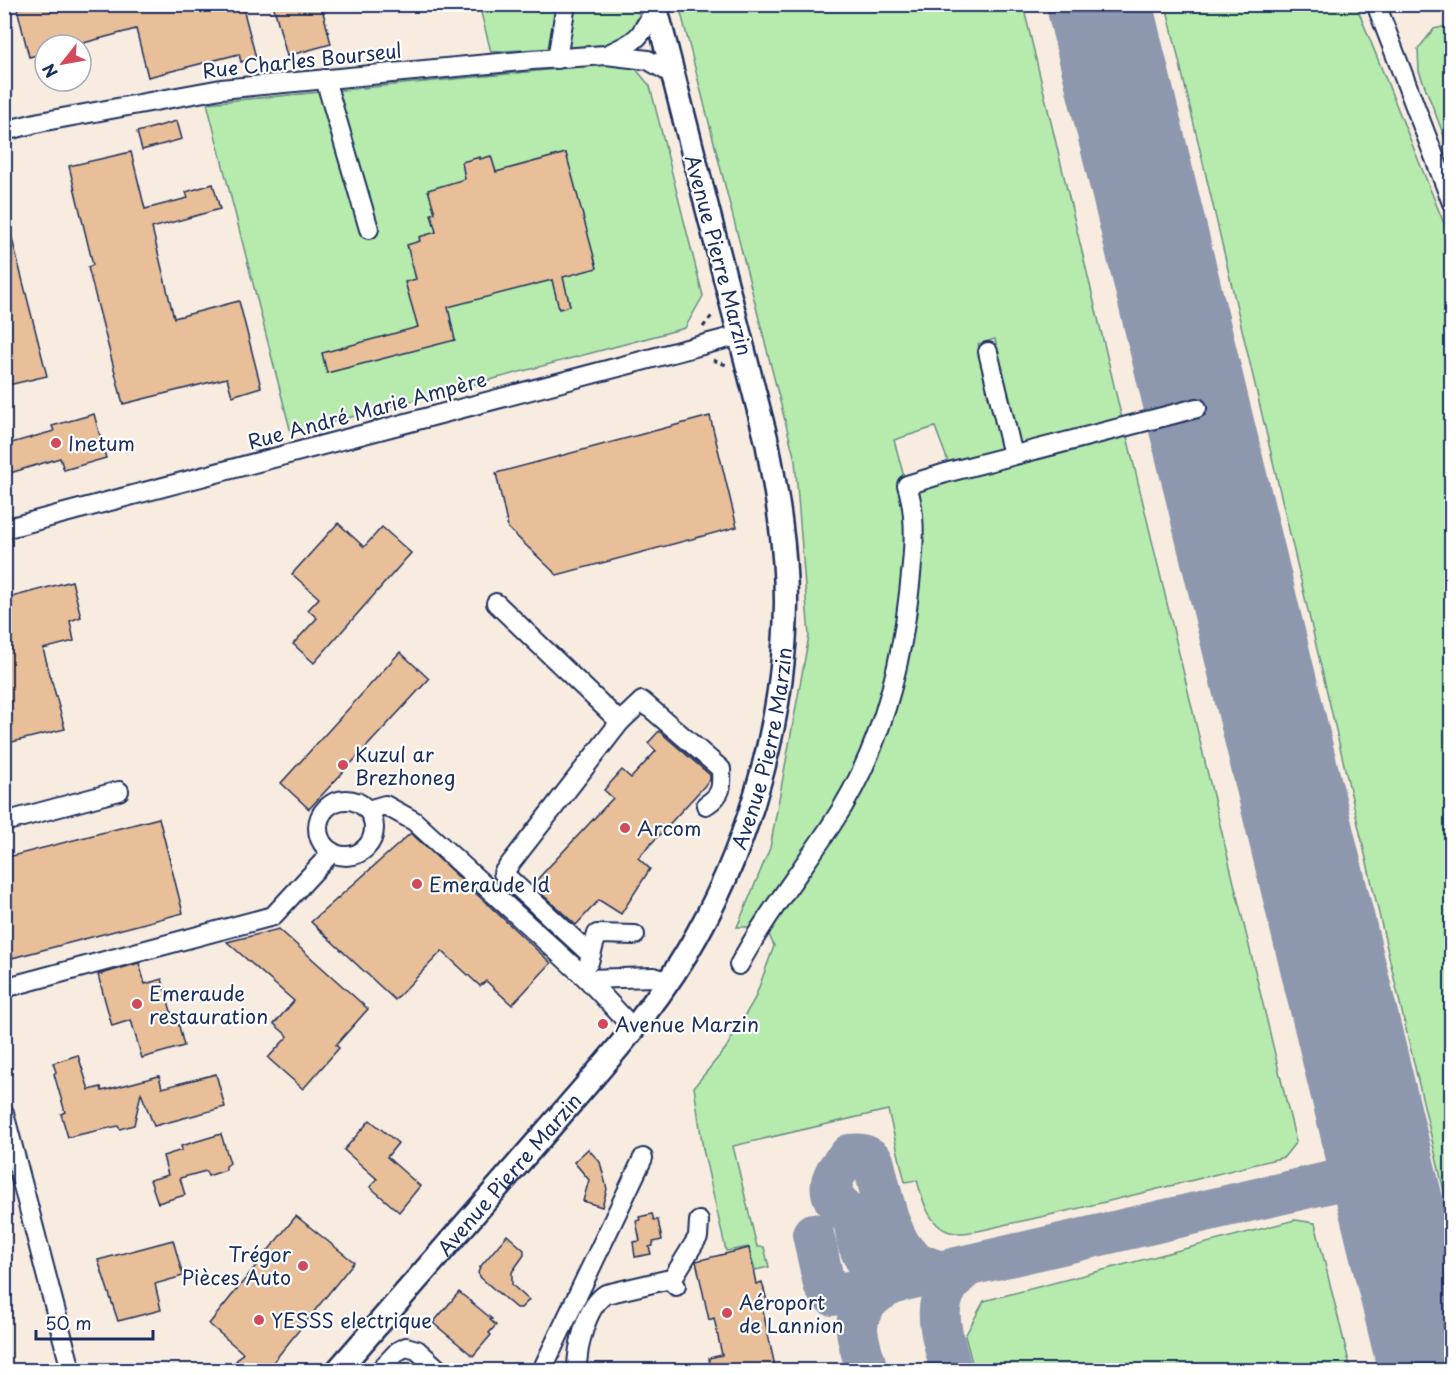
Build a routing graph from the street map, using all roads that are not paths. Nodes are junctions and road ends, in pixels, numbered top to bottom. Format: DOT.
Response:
graph roads {
  1 [pos="566,4"];
  2 [pos="1376,4"];
  3 [pos="655,6"];
  4 [pos="606,55"];
  5 [pos="557,59"];
  6 [pos="672,74"];
  7 [pos="325,79"];
  8 [pos="4,131"];
  9 [pos="1452,203"];
  10 [pos="369,229"];
  11 [pos="740,335"];
  12 [pos="988,352"];
  13 [pos="1197,408"];
  14 [pos="1013,455"];
  15 [pos="4,529"];
  16 [pos="496,603"];
  17 [pos="620,722"];
  18 [pos="118,791"];
  19 [pos="706,805"];
  20 [pos="368,810"];
  21 [pos="414,821"];
  22 [pos="4,822"];
  23 [pos="374,828"];
  24 [pos="332,852"];
  25 [pos="634,935"];
  26 [pos="590,954"];
  27 [pos="738,964"];
  28 [pos="587,979"];
  29 [pos="669,982"];
  30 [pos="4,987"];
  31 [pos="633,1028"];
  32 [pos="4,1113"];
  33 [pos="643,1158"];
  34 [pos="699,1221"];
  35 [pos="578,1364"];
  36 [pos="71,1371"];
  37 [pos="339,1371"];
  38 [pos="380,1371"];
  39 [pos="439,1371"];
  40 [pos="542,1371"];
  1 -- 5 [label="street"];
  2 -- 9 [label="street"];
  3 -- 4 [label="street, Rue Charles Bourseul"];
  3 -- 6 [label="main road, Avenue Pierre Marzin"];
  4 -- 5 [label="street, Rue Charles Bourseul"];
  4 -- 6 [label="street, Rue Charles Bourseul"];
  5 -- 7 [label="street, Rue Charles Bourseul"];
  6 -- 11 [label="main road, Avenue Pierre Marzin"];
  7 -- 8 [label="street, Rue Charles Bourseul"];
  7 -- 10 [label="street"];
  11 -- 15 [label="street, Rue André Marie Ampère"];
  11 -- 29 [label="main road, Avenue Pierre Marzin"];
  12 -- 14 [label="street"];
  13 -- 14 [label="street"];
  14 -- 27 [label="street"];
  16 -- 17 [label="street"];
  17 -- 19 [label="street"];
  17 -- 26 [label="street"];
  18 -- 22 [label="street"];
  20 -- 21 [label="street"];
  20 -- 23 [label="street"];
  20 -- 24 [label="street"];
  21 -- 23 [label="street"];
  21 -- 28 [label="street"];
  23 -- 24 [label="street"];
  24 -- 30 [label="street"];
  25 -- 26 [label="street"];
  26 -- 28 [label="street"];
  28 -- 29 [label="street"];
  28 -- 31 [label="street"];
  29 -- 31 [label="main road, Avenue Pierre Marzin"];
  31 -- 37 [label="main road, Avenue Pierre Marzin"];
  32 -- 36 [label="street"];
  33 -- 40 [label="street"];
  34 -- 35 [label="street"];
  38 -- 39 [label="street"];
}
